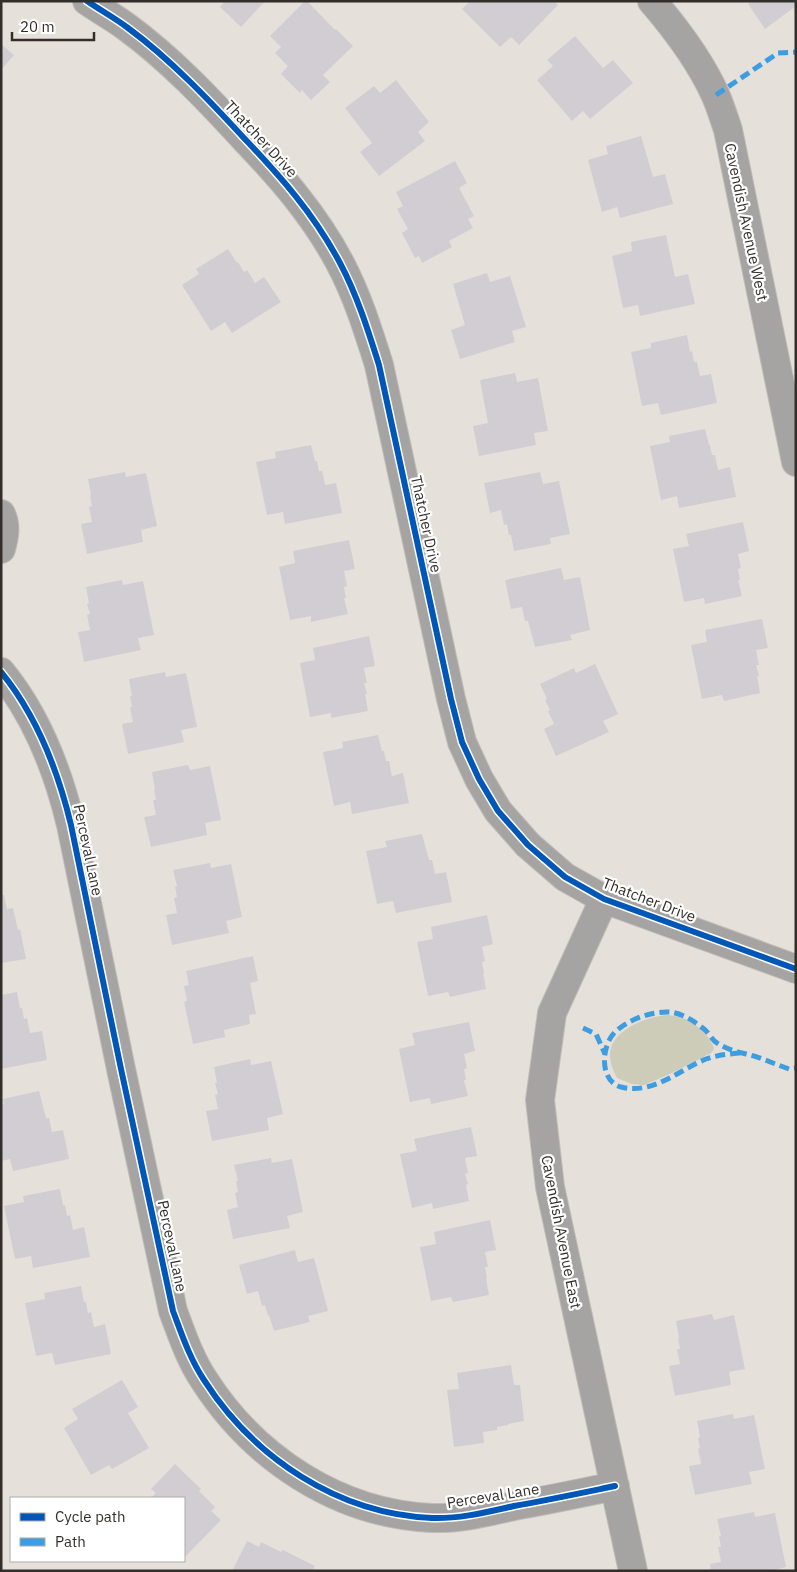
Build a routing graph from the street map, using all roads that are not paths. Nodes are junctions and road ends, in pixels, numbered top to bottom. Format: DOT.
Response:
graph roads {
  1 [pos="86,1"];
  2 [pos="652,1"];
  3 [pos="796,462"];
  4 [pos="1,514"];
  5 [pos="1,549"];
  6 [pos="1,672"];
  7 [pos="604,899"];
  8 [pos="796,969"];
  9 [pos="615,1486"];
  10 [pos="634,1571"];
  1 -- 7 [label="street, Thatcher Drive"];
  2 -- 3 [label="street, Cavendish Avenue West"];
  4 -- 5 [label="street"];
  6 -- 9 [label="street, Perceval Lane"];
  7 -- 8 [label="street, Thatcher Drive"];
  7 -- 9 [label="street, Cavendish Avenue East"];
  9 -- 10 [label="street, Cavendish Avenue East"];
}
